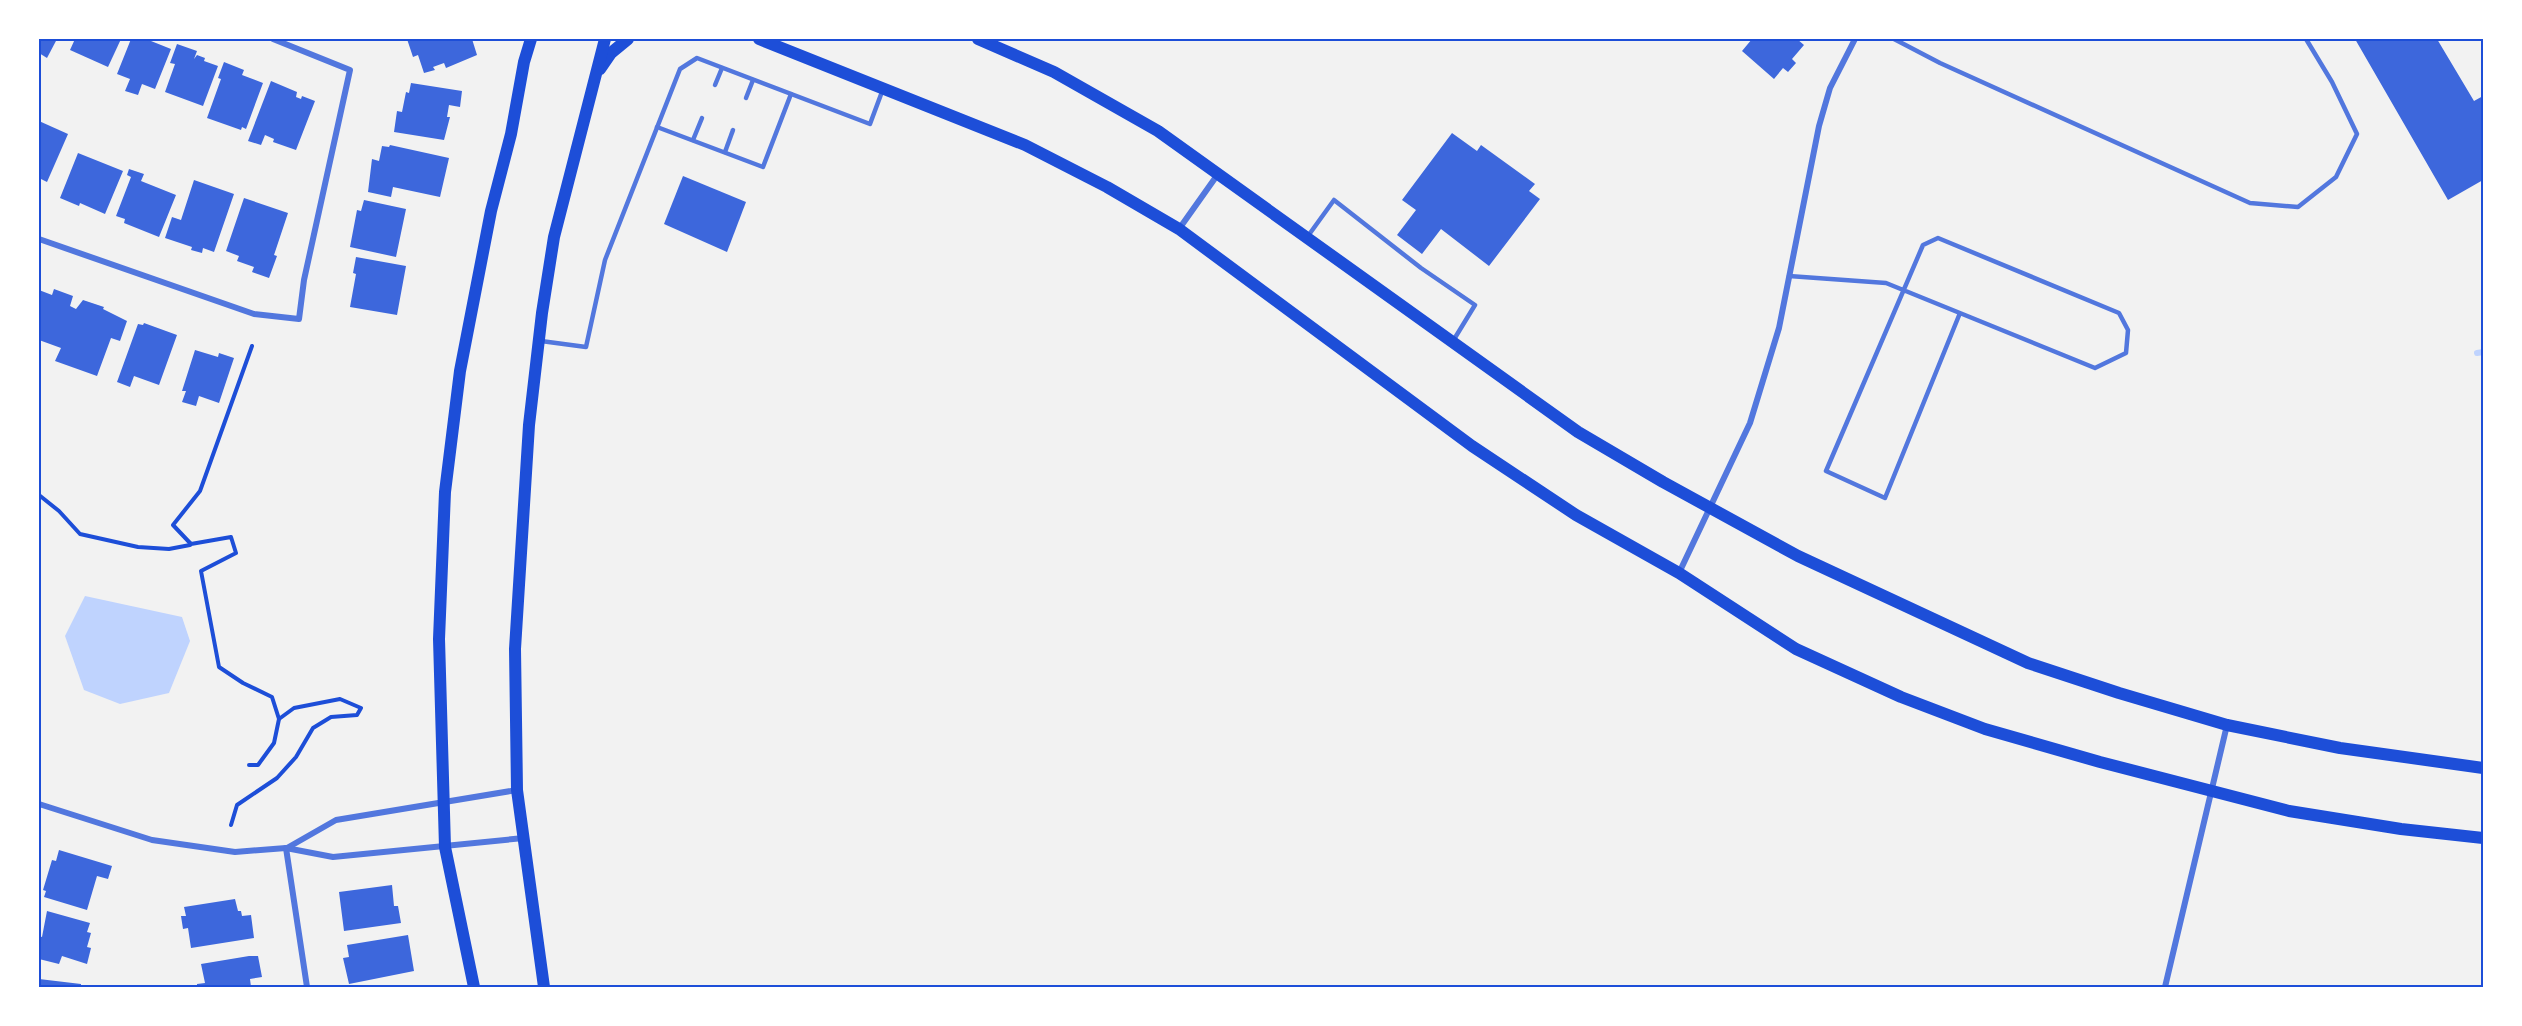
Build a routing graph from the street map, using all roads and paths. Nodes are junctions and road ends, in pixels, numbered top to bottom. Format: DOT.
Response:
graph roads {
  1 [pos="273,39"];
  2 [pos="531,39"];
  3 [pos="605,39"];
  4 [pos="628,39"];
  5 [pos="759,39"];
  6 [pos="978,39"];
  7 [pos="1855,39"];
  8 [pos="1893,39"];
  9 [pos="2306,39"];
  10 [pos="722,68"];
  11 [pos="595,77"];
  12 [pos="753,80"];
  13 [pos="715,85"];
  14 [pos="884,87"];
  15 [pos="790,94"];
  16 [pos="746,98"];
  17 [pos="702,118"];
  18 [pos="657,126"];
  19 [pos="733,130"];
  20 [pos="693,140"];
  21 [pos="725,152"];
  22 [pos="1218,174"];
  23 [pos="1179,229"];
  24 [pos="1307,238"];
  25 [pos="39,239"];
  26 [pos="1789,276"];
  27 [pos="1902,290"];
  28 [pos="1960,313"];
  29 [pos="539,340"];
  30 [pos="1452,342"];
  31 [pos="252,346"];
  32 [pos="39,495"];
  33 [pos="1709,508"];
  34 [pos="191,544"];
  35 [pos="1679,573"];
  36 [pos="279,719"];
  37 [pos="2228,725"];
  38 [pos="249,765"];
  39 [pos="2483,768"];
  40 [pos="517,790"];
  41 [pos="2211,791"];
  42 [pos="443,801"];
  43 [pos="39,804"];
  44 [pos="231,825"];
  45 [pos="525,838"];
  46 [pos="2483,838"];
  47 [pos="445,847"];
  48 [pos="286,848"];
  49 [pos="307,987"];
  50 [pos="474,987"];
  51 [pos="543,987"];
  52 [pos="2164,987"];
  1 -- 25 [label="street"];
  2 -- 42 [label="main road"];
  3 -- 11 [label="main road"];
  4 -- 11 [label="main road"];
  5 -- 14 [label="main road"];
  6 -- 22 [label="main road"];
  7 -- 26 [label="street"];
  8 -- 9 [label="lane"];
  10 -- 12 [label="lane"];
  10 -- 13 [label="lane"];
  10 -- 18 [label="lane"];
  11 -- 29 [label="main road"];
  12 -- 15 [label="lane"];
  12 -- 16 [label="lane"];
  14 -- 15 [label="lane"];
  14 -- 23 [label="main road"];
  15 -- 21 [label="lane"];
  17 -- 20 [label="lane"];
  18 -- 20 [label="lane"];
  18 -- 29 [label="lane"];
  19 -- 21 [label="lane"];
  20 -- 21 [label="lane"];
  22 -- 23 [label="street"];
  22 -- 24 [label="main road"];
  23 -- 35 [label="main road"];
  24 -- 30 [label="main road"];
  24 -- 30 [label="lane"];
  26 -- 27 [label="lane"];
  26 -- 33 [label="street"];
  27 -- 28 [label="lane"];
  27 -- 28 [label="lane"];
  27 -- 28 [label="lane"];
  29 -- 40 [label="main road"];
  30 -- 33 [label="main road"];
  31 -- 34 [label="path"];
  32 -- 34 [label="path"];
  33 -- 35 [label="street"];
  33 -- 37 [label="main road"];
  34 -- 36 [label="path"];
  35 -- 41 [label="main road"];
  36 -- 38 [label="path"];
  36 -- 44 [label="path"];
  37 -- 39 [label="main road"];
  37 -- 41 [label="street"];
  40 -- 42 [label="street"];
  40 -- 45 [label="main road"];
  41 -- 46 [label="main road"];
  41 -- 52 [label="street"];
  42 -- 47 [label="main road"];
  42 -- 48 [label="street"];
  43 -- 48 [label="street"];
  45 -- 47 [label="street"];
  45 -- 51 [label="main road"];
  47 -- 48 [label="street"];
  47 -- 50 [label="main road"];
  48 -- 49 [label="street"];
}
